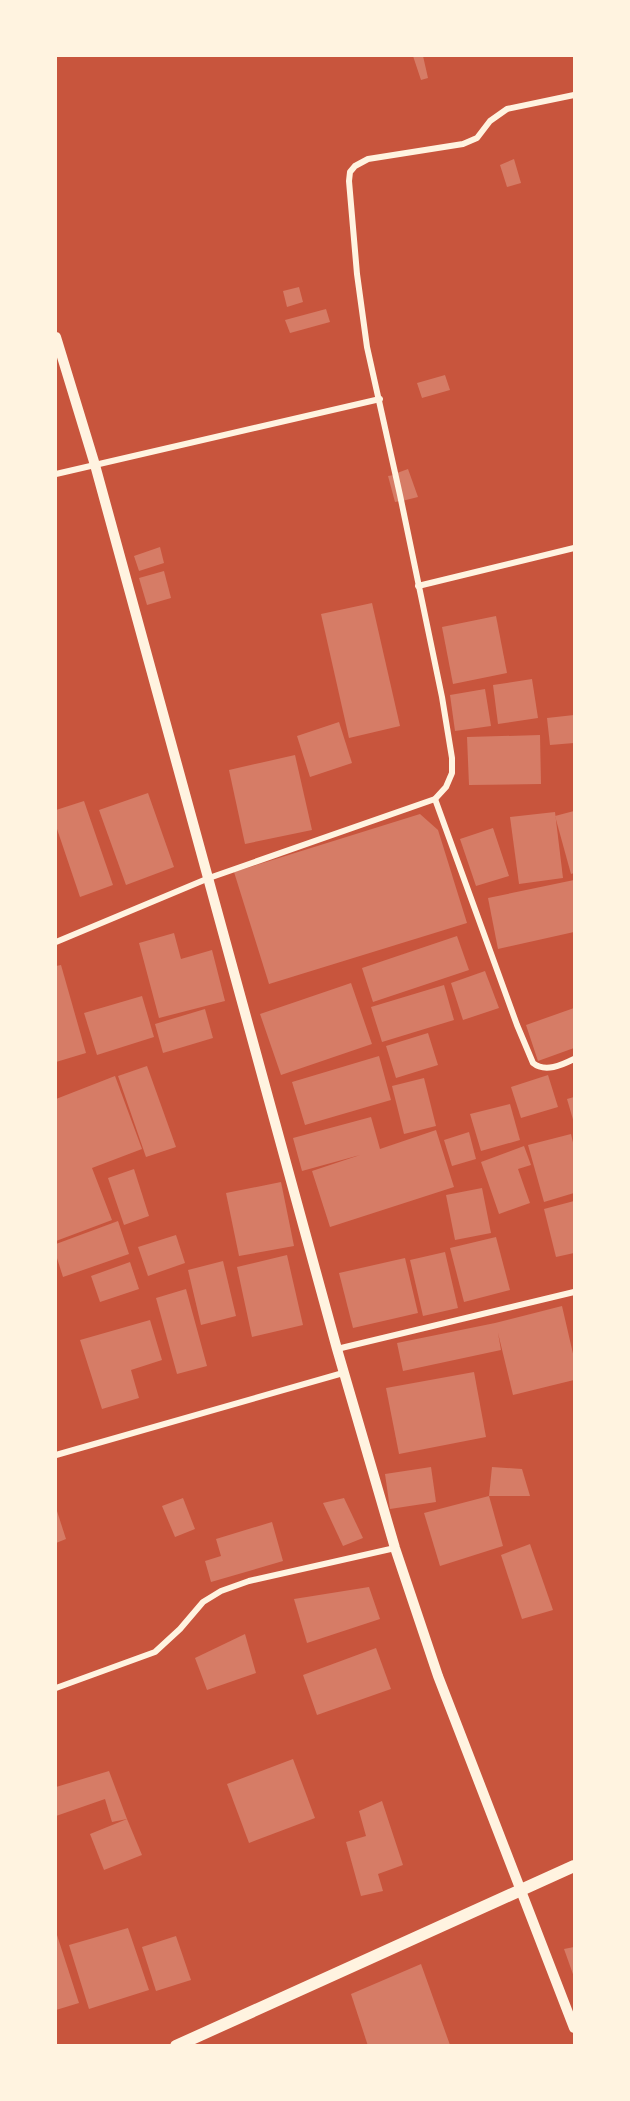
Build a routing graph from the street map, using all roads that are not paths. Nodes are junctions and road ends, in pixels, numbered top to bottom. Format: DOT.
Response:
graph roads {
  1 [pos="574,95"];
  2 [pos="56,338"];
  3 [pos="380,399"];
  4 [pos="95,465"];
  5 [pos="56,474"];
  6 [pos="574,548"];
  7 [pos="418,586"];
  8 [pos="435,799"];
  9 [pos="209,878"];
  10 [pos="56,942"];
  11 [pos="574,1059"];
  12 [pos="574,1292"];
  13 [pos="337,1349"];
  14 [pos="344,1373"];
  15 [pos="56,1455"];
  16 [pos="395,1548"];
  17 [pos="56,1688"];
  18 [pos="574,1866"];
  19 [pos="520,1889"];
  20 [pos="574,2028"];
  21 [pos="176,2046"];
  1 -- 3 [label="street"];
  2 -- 4 [label="street"];
  3 -- 4 [label="street"];
  3 -- 7 [label="street"];
  4 -- 5 [label="street"];
  4 -- 9 [label="street"];
  6 -- 7 [label="street"];
  7 -- 8 [label="street"];
  8 -- 9 [label="street"];
  8 -- 11 [label="street"];
  9 -- 10 [label="street"];
  9 -- 13 [label="street"];
  12 -- 13 [label="street"];
  13 -- 14 [label="street"];
  14 -- 15 [label="street"];
  14 -- 16 [label="street"];
  16 -- 17 [label="street"];
  16 -- 19 [label="street"];
  18 -- 19 [label="main road"];
  19 -- 20 [label="street"];
  19 -- 21 [label="main road"];
}
